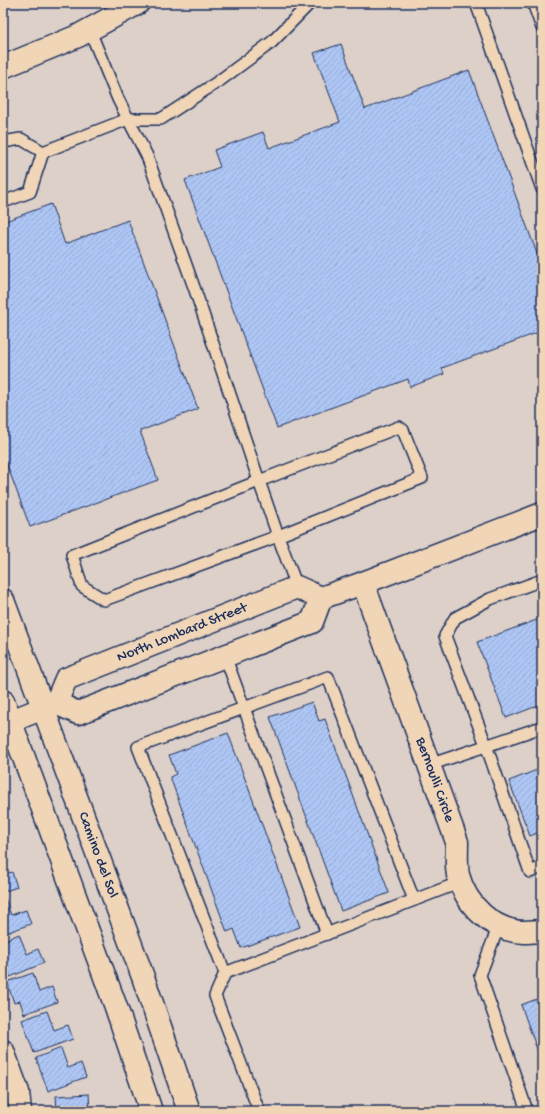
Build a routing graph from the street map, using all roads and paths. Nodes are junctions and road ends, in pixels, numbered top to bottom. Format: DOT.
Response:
graph roads {
  1 [pos="136,3"];
  2 [pos="310,3"];
  3 [pos="476,3"];
  4 [pos="533,3"];
  5 [pos="542,28"];
  6 [pos="90,31"];
  7 [pos="3,67"];
  8 [pos="128,119"];
  9 [pos="3,142"];
  10 [pos="43,152"];
  11 [pos="542,190"];
  12 [pos="3,202"];
  13 [pos="259,481"];
  14 [pos="542,514"];
  15 [pos="278,536"];
  16 [pos="542,580"];
  17 [pos="362,583"];
  18 [pos="297,587"];
  19 [pos="321,598"];
  20 [pos="3,600"];
  21 [pos="225,656"];
  22 [pos="3,701"];
  23 [pos="50,706"];
  24 [pos="244,707"];
  25 [pos="10,721"];
  26 [pos="542,727"];
  27 [pos="486,745"];
  28 [pos="429,765"];
  29 [pos="542,867"];
  30 [pos="461,882"];
  31 [pos="414,900"];
  32 [pos="499,925"];
  33 [pos="542,931"];
  34 [pos="327,934"];
  35 [pos="225,973"];
  36 [pos="3,1051"];
  37 [pos="20,1111"];
  38 [pos="151,1111"];
  39 [pos="189,1111"];
  40 [pos="259,1111"];
  41 [pos="524,1111"];
  1 -- 6 [label="street"];
  2 -- 8 [label="lane"];
  3 -- 11 [label="lane"];
  4 -- 5 [label="lane"];
  6 -- 7 [label="street"];
  6 -- 8 [label="lane"];
  8 -- 10 [label="lane"];
  8 -- 13 [label="lane"];
  9 -- 10 [label="lane"];
  10 -- 12 [label="lane"];
  13 -- 15 [label="lane"];
  13 -- 15 [label="lane"];
  13 -- 15 [label="lane"];
  14 -- 17 [label="street"];
  15 -- 18 [label="lane"];
  16 -- 27 [label="lane"];
  17 -- 19 [label="street"];
  17 -- 28 [label="street, Bernoulli Circle"];
  18 -- 19 [label="street"];
  18 -- 23 [label="street, North Lombard Street"];
  19 -- 21 [label="street"];
  20 -- 23 [label="street, Camino del Sol"];
  21 -- 23 [label="street"];
  21 -- 24 [label="lane"];
  22 -- 25 [label="street"];
  23 -- 25 [label="street"];
  23 -- 39 [label="street, Camino del Sol"];
  24 -- 31 [label="lane"];
  24 -- 34 [label="lane"];
  24 -- 35 [label="lane"];
  25 -- 38 [label="street"];
  26 -- 27 [label="lane"];
  27 -- 28 [label="lane"];
  27 -- 29 [label="lane"];
  28 -- 30 [label="street, Bernoulli Circle"];
  30 -- 31 [label="lane"];
  30 -- 32 [label="street, Bernoulli Circle"];
  31 -- 34 [label="lane"];
  32 -- 33 [label="street, Bernoulli Circle"];
  32 -- 41 [label="lane"];
  34 -- 35 [label="lane"];
  35 -- 40 [label="lane"];
  36 -- 37 [label="street"];
}
